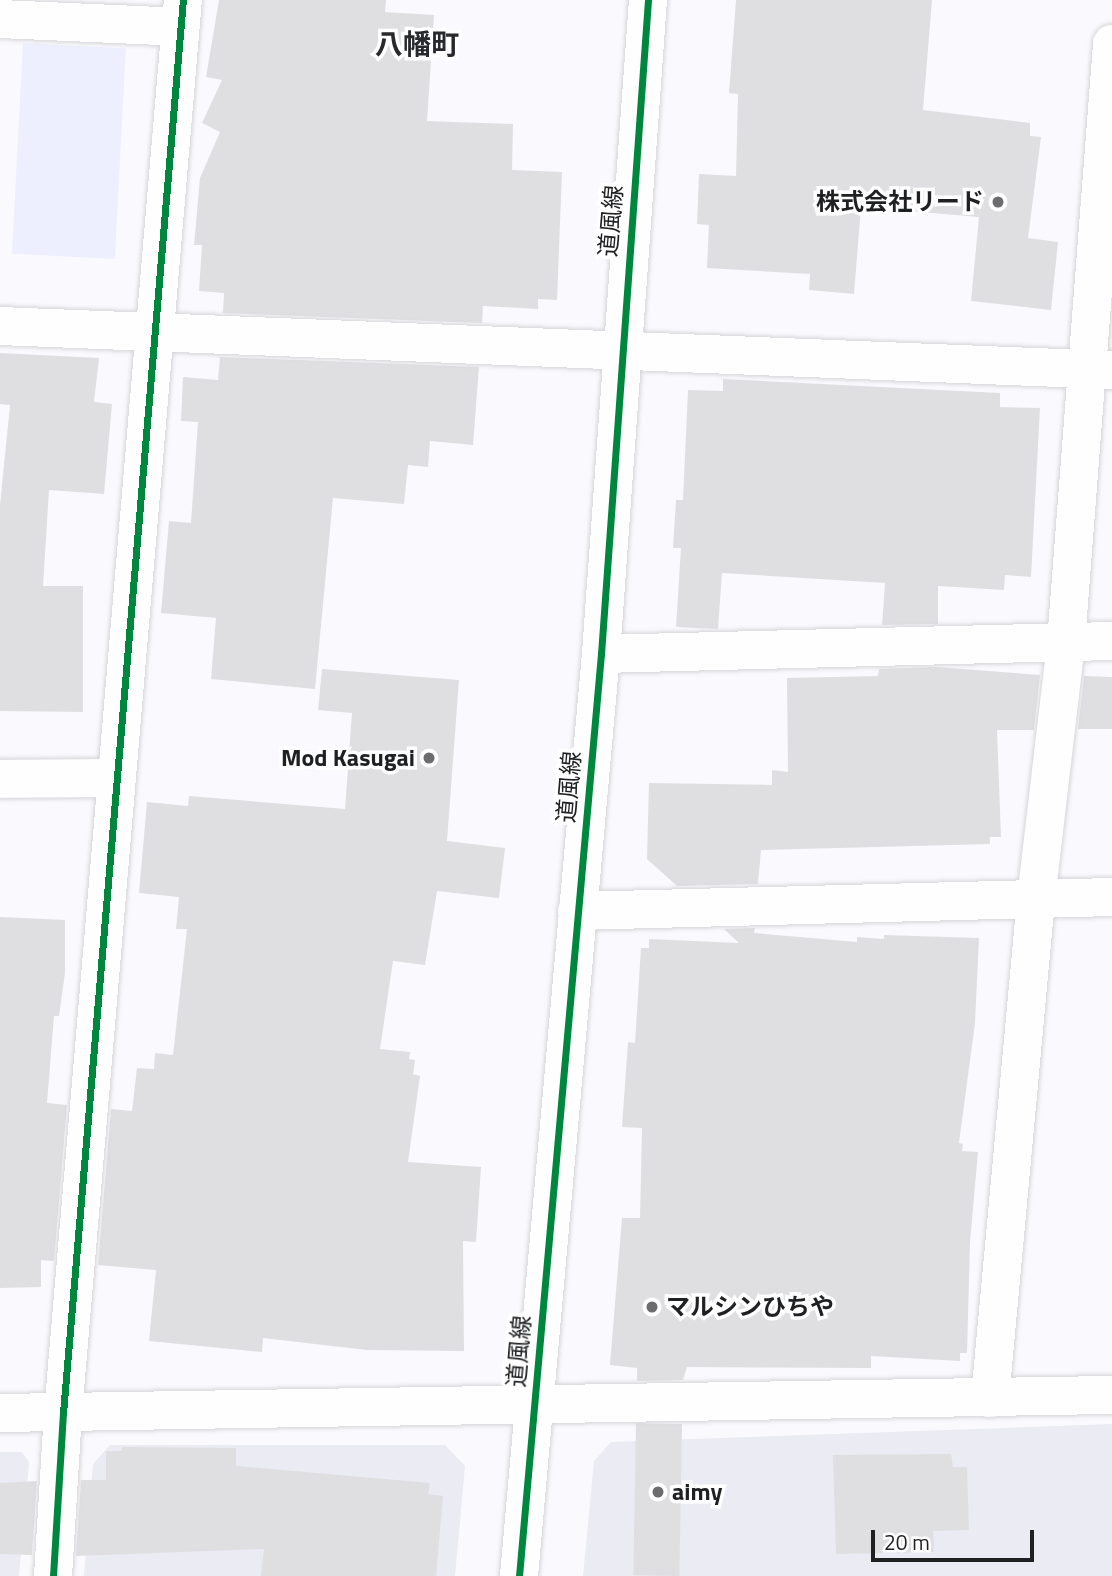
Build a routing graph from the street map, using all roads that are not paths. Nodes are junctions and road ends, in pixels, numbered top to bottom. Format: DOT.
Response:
graph roads {
  1 [pos="648,0"];
  2 [pos="181,13"];
  3 [pos="0,19"];
  4 [pos="1112,44"];
  5 [pos="0,326"];
  6 [pos="156,333"];
  7 [pos="620,353"];
  8 [pos="1100,369"];
  9 [pos="1066,642"];
  10 [pos="1112,642"];
  11 [pos="600,654"];
  12 [pos="117,778"];
  13 [pos="0,779"];
  14 [pos="1112,897"];
  15 [pos="1036,899"];
  16 [pos="576,911"];
  17 [pos="1112,1395"];
  18 [pos="990,1398"];
  19 [pos="534,1405"];
  20 [pos="0,1413"];
  21 [pos="62,1413"];
  22 [pos="53,1576"];
  23 [pos="519,1576"];
  1 -- 7 [label="street, 道風線"];
  2 -- 3 [label="street"];
  2 -- 6 [label="street"];
  4 -- 8 [label="street"];
  5 -- 6 [label="street"];
  6 -- 7 [label="street"];
  6 -- 12 [label="street"];
  7 -- 8 [label="street"];
  7 -- 11 [label="street, 道風線"];
  8 -- 9 [label="street"];
  9 -- 10 [label="street"];
  9 -- 11 [label="street"];
  9 -- 15 [label="street"];
  11 -- 16 [label="street, 道風線"];
  12 -- 13 [label="street"];
  12 -- 21 [label="street"];
  14 -- 15 [label="street"];
  15 -- 16 [label="street"];
  15 -- 18 [label="street"];
  16 -- 19 [label="street, 道風線"];
  17 -- 18 [label="street"];
  18 -- 19 [label="street"];
  19 -- 21 [label="street"];
  19 -- 23 [label="street, 道風線"];
  20 -- 21 [label="street"];
  21 -- 22 [label="street"];
}
